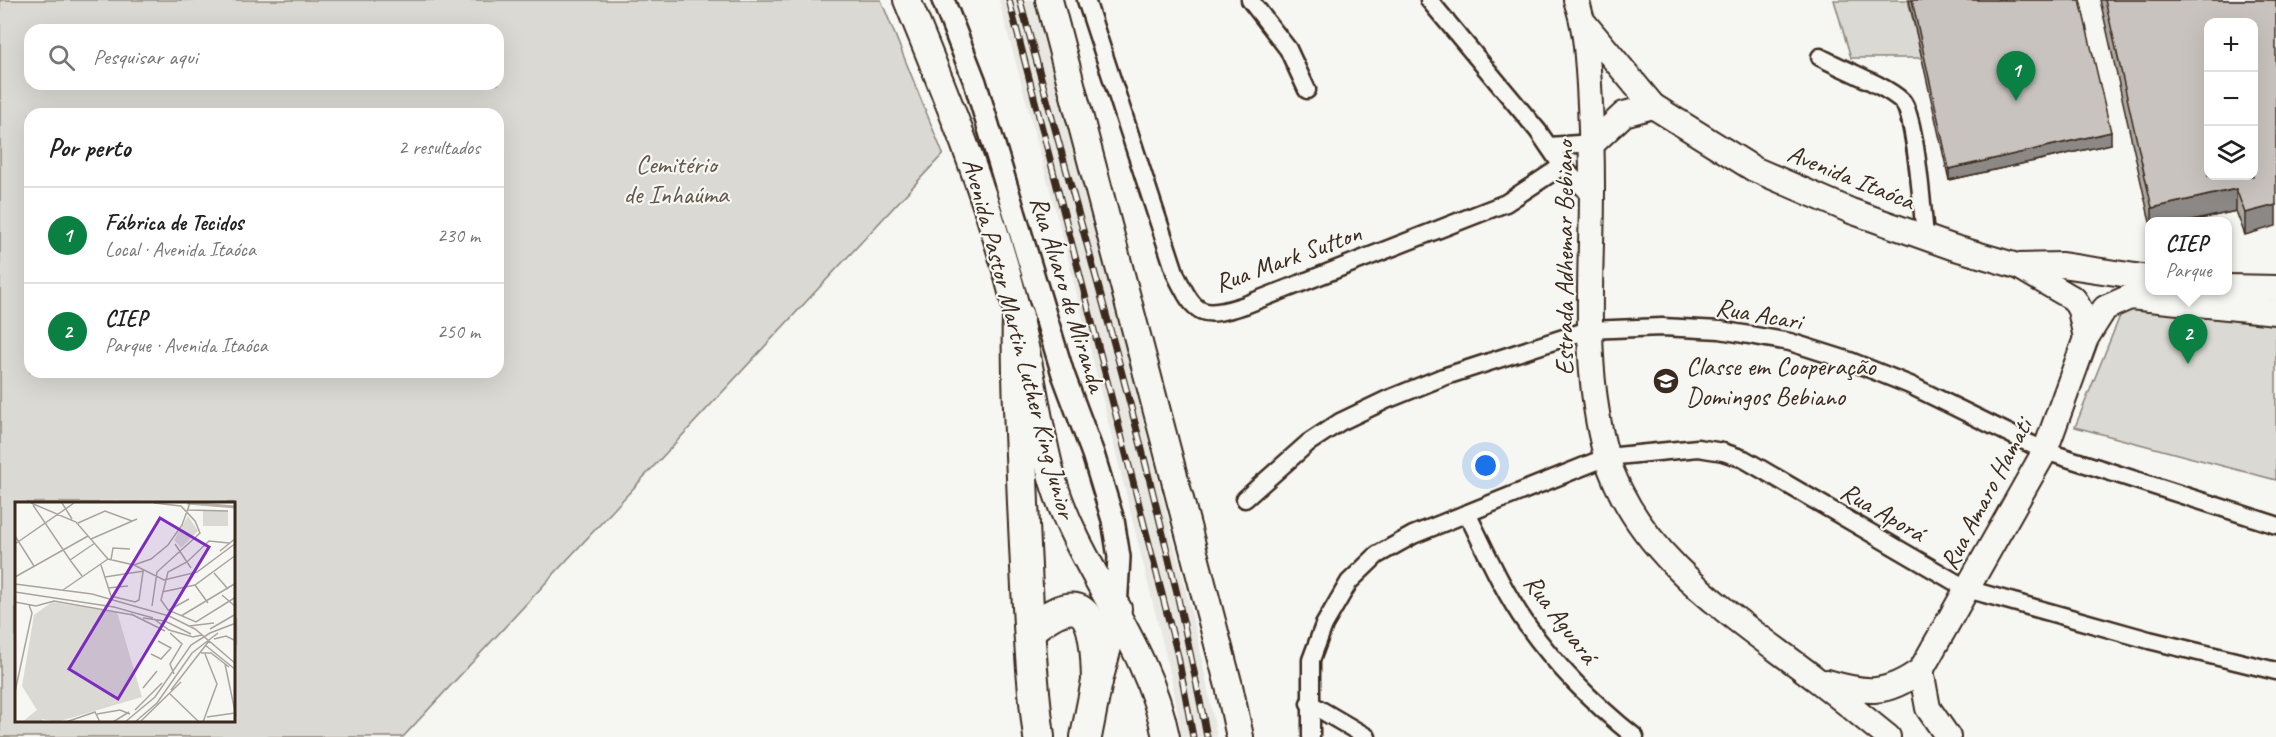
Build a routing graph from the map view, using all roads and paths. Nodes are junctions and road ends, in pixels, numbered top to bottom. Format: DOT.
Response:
graph roads {
  1 [pos="907,0"];
  2 [pos="943,0"];
  3 [pos="1049,0"];
  4 [pos="1086,0"];
  5 [pos="1250,0"];
  6 [pos="1429,0"];
  7 [pos="1576,0"];
  8 [pos="1584,24"];
  9 [pos="1820,57"];
  10 [pos="1307,90"];
  11 [pos="1653,106"];
  12 [pos="1593,143"];
  13 [pos="1549,146"];
  14 [pos="1562,166"];
  15 [pos="1593,198"];
  16 [pos="1925,237"];
  17 [pos="2018,266"];
  18 [pos="2145,277"];
  19 [pos="2232,286"];
  20 [pos="2276,288"];
  21 [pos="2276,312"];
  22 [pos="1018,316"];
  23 [pos="1588,330"];
  24 [pos="2086,338"];
  25 [pos="2045,451"];
  26 [pos="1607,458"];
  27 [pos="1245,499"];
  28 [pos="1468,515"];
  29 [pos="2276,525"];
  30 [pos="1968,589"];
  31 [pos="1116,609"];
  32 [pos="1029,630"];
  33 [pos="1922,670"];
  34 [pos="2276,671"];
  35 [pos="1816,679"];
  36 [pos="1096,681"];
  37 [pos="1309,703"];
  38 [pos="1039,737"];
  39 [pos="1086,737"];
  40 [pos="1166,737"];
  41 [pos="1240,737"];
  42 [pos="1311,737"];
  43 [pos="1367,737"];
  44 [pos="1635,737"];
  45 [pos="1888,737"];
  46 [pos="1948,737"];
  1 -- 22 [label="main road, Avenida Pastor Martin Luther King Junior"];
  2 -- 31 [label="street, Rua Álvaro de Miranda"];
  3 -- 41 [label="main road"];
  4 -- 14 [label="street, Rua Mark Sutton"];
  5 -- 10 [label="street"];
  6 -- 13 [label="street"];
  7 -- 8 [label="main road, Estrada Adhemar Bebiano"];
  8 -- 11 [label="main road, Avenida Itaóca"];
  8 -- 12 [label="main road, Estrada Adhemar Bebiano"];
  9 -- 16 [label="street"];
  11 -- 12 [label="main road"];
  11 -- 16 [label="main road, Avenida Itaóca"];
  12 -- 13 [label="street"];
  12 -- 15 [label="main road, Estrada Adhemar Bebiano"];
  13 -- 14 [label="street"];
  14 -- 15 [label="street"];
  15 -- 23 [label="main road, Estrada Adhemar Bebiano"];
  16 -- 17 [label="main road, Avenida Itaóca"];
  17 -- 18 [label="main road, Avenida Itaóca"];
  17 -- 24 [label="main road"];
  19 -- 20 [label="main road"];
  21 -- 24 [label="main road"];
  22 -- 31 [label="main road, Avenida Pastor Martin Luther King Junior"];
  22 -- 32 [label="highway"];
  23 -- 25 [label="street, Rua Acari"];
  23 -- 26 [label="main road, Estrada Adhemar Bebiano"];
  23 -- 27 [label="street, Rua Acari"];
  24 -- 25 [label="main road, Rua Amaro Hamati"];
  25 -- 29 [label="street, Rua Acari"];
  25 -- 30 [label="main road, Rua Amaro Hamati"];
  26 -- 28 [label="street, Rua Aporá"];
  26 -- 30 [label="street, Rua Aporá"];
  26 -- 35 [label="main road, Estrada Adhemar Bebiano"];
  28 -- 37 [label="street, Rua Aporá"];
  28 -- 44 [label="street, Rua Aguará"];
  30 -- 33 [label="main road, Rua Amaro Hamati"];
  30 -- 34 [label="street, Rua Aporá"];
  31 -- 36 [label="highway"];
  31 -- 40 [label="main road, Avenida Pastor Martin Luther King Junior"];
  32 -- 36 [label="highway"];
  32 -- 38 [label="highway"];
  33 -- 35 [label="main road, Estrada Adhemar Bebiano"];
  33 -- 46 [label="main road"];
  35 -- 45 [label="main road, Estrada Adhemar Bebiano"];
  36 -- 39 [label="highway"];
  37 -- 42 [label="street, Rua Aporá"];
  37 -- 43 [label="street"];
}
